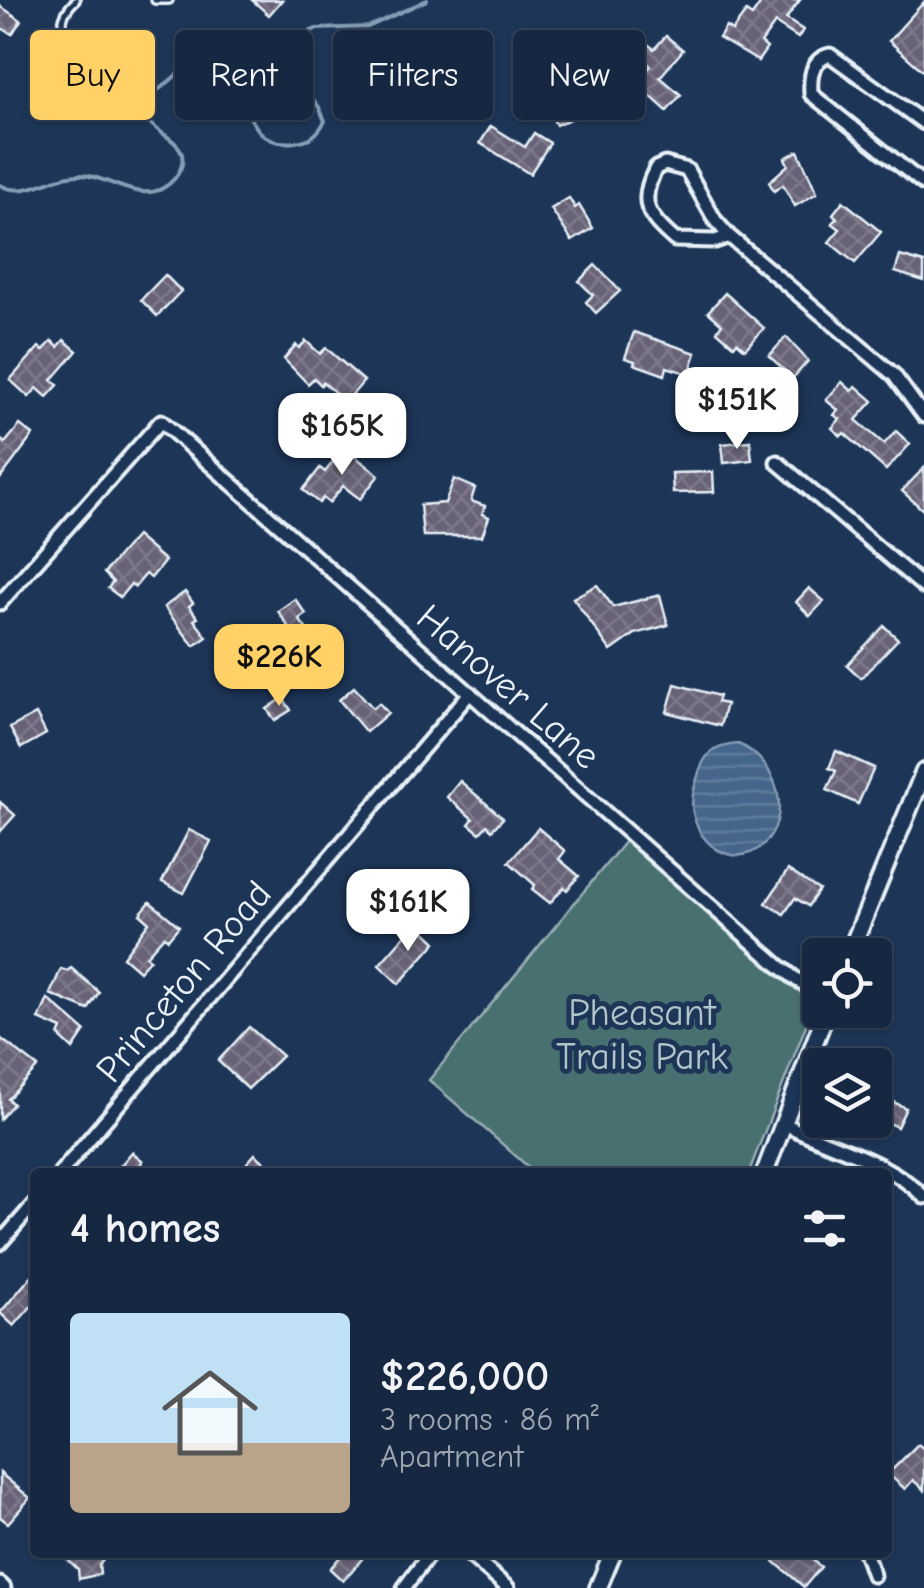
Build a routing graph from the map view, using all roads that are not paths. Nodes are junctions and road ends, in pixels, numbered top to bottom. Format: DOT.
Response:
graph roads {
  1 [pos="76,0"];
  2 [pos="156,0"];
  3 [pos="170,0"];
  4 [pos="62,30"];
  5 [pos="924,122"];
  6 [pos="924,184"];
  7 [pos="730,236"];
  8 [pos="924,416"];
  9 [pos="777,462"];
  10 [pos="924,587"];
  11 [pos="0,604"];
  12 [pos="470,692"];
  13 [pos="924,772"];
  14 [pos="920,797"];
  15 [pos="858,938"];
  16 [pos="802,983"];
  17 [pos="820,1028"];
  18 [pos="785,1124"];
  19 [pos="64,1168"];
  20 [pos="767,1168"];
  21 [pos="883,1168"];
  22 [pos="892,1173"];
  23 [pos="924,1198"];
  24 [pos="30,1208"];
  25 [pos="0,1244"];
  26 [pos="426,1558"];
  27 [pos="473,1558"];
  28 [pos="610,1558"];
  29 [pos="867,1558"];
  30 [pos="873,1575"];
  31 [pos="404,1588"];
  32 [pos="508,1588"];
  33 [pos="598,1588"];
  1 -- 4 [label="lane"];
  2 -- 3 [label="lane"];
  5 -- 6 [label="street"];
  7 -- 7 [label="street"];
  7 -- 8 [label="street"];
  9 -- 10 [label="street"];
  11 -- 12 [label="street, Hanover Lane"];
  12 -- 16 [label="street, Hanover Lane"];
  12 -- 19 [label="street, Princeton Road"];
  13 -- 14 [label="main road"];
  14 -- 15 [label="main road"];
  17 -- 18 [label="main road"];
  18 -- 20 [label="main road"];
  18 -- 21 [label="street"];
  22 -- 23 [label="street"];
  24 -- 25 [label="street"];
  26 -- 31 [label="street"];
  27 -- 32 [label="street"];
  28 -- 33 [label="main road"];
  29 -- 30 [label="street"];
}
